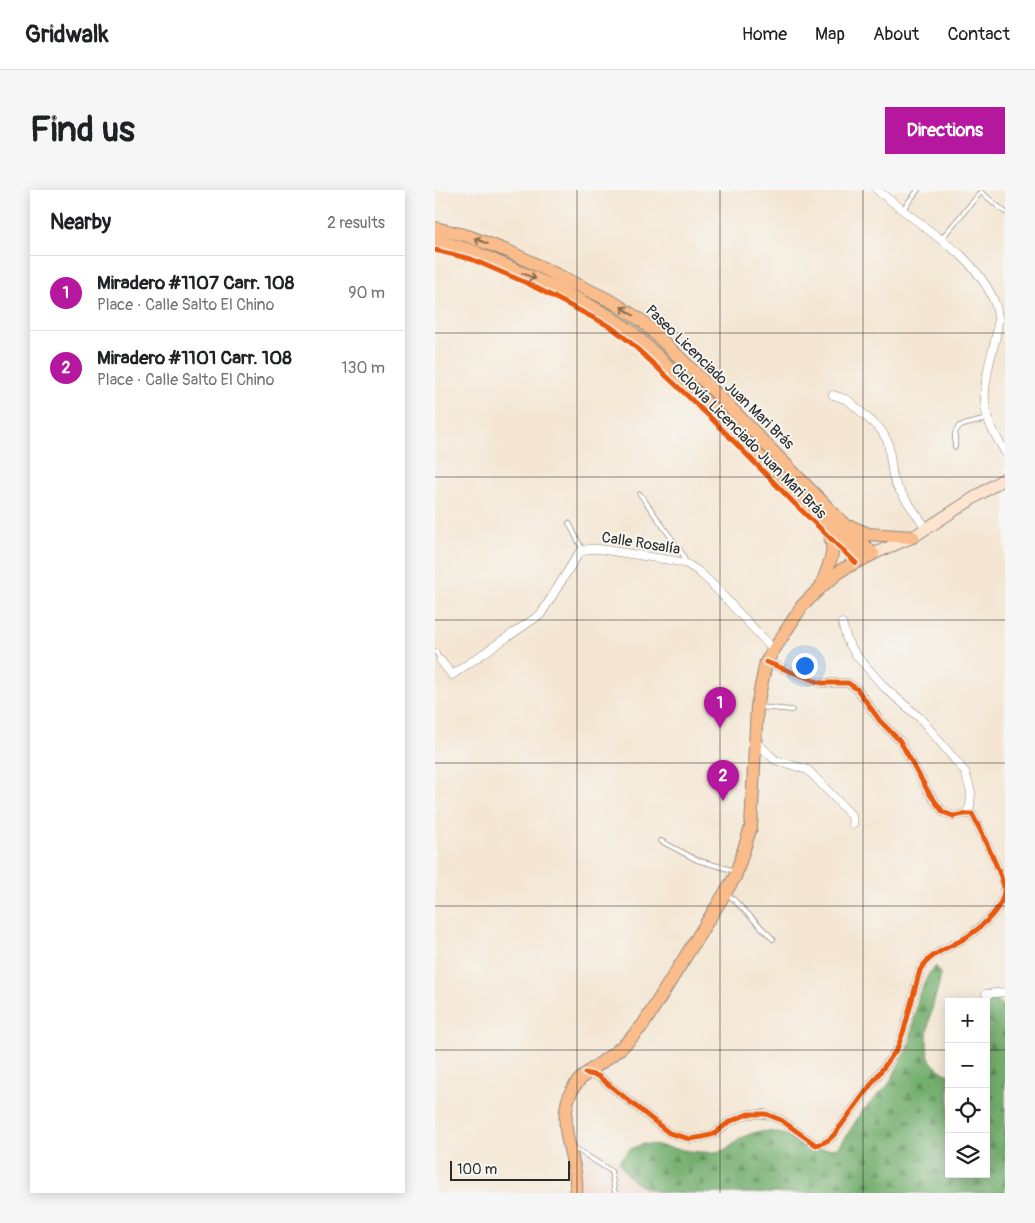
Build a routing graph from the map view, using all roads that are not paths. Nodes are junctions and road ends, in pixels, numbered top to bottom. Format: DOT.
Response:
graph roads {
  1 [pos="877,190"];
  2 [pos="918,190"];
  3 [pos="903,210"];
  4 [pos="1005,212"];
  5 [pos="435,228"];
  6 [pos="941,239"];
  7 [pos="435,240"];
  8 [pos="833,395"];
  9 [pos="987,419"];
  10 [pos="955,447"];
  11 [pos="1005,452"];
  12 [pos="1005,478"];
  13 [pos="640,494"];
  14 [pos="821,517"];
  15 [pos="839,519"];
  16 [pos="569,523"];
  17 [pos="926,528"];
  18 [pos="913,537"];
  19 [pos="583,551"];
  20 [pos="869,556"];
  21 [pos="687,564"];
  22 [pos="821,587"];
  23 [pos="842,623"];
  24 [pos="773,649"];
  25 [pos="436,652"];
  26 [pos="441,661"];
  27 [pos="766,662"];
  28 [pos="757,706"];
  29 [pos="792,710"];
  30 [pos="755,741"];
  31 [pos="965,814"];
  32 [pos="853,824"];
  33 [pos="661,841"];
  34 [pos="736,871"];
  35 [pos="725,892"];
  36 [pos="773,939"];
  37 [pos="1005,992"];
  38 [pos="986,994"];
  39 [pos="585,1073"];
  40 [pos="569,1144"];
  41 [pos="576,1193"];
  42 [pos="615,1193"];
  1 -- 3 [label="street"];
  2 -- 3 [label="lane"];
  3 -- 6 [label="street"];
  4 -- 6 [label="lane"];
  15 -- 5 [label="main road, Paseo Licenciado Juan Mari Brás, one-way"];
  6 -- 9 [label="street"];
  7 -- 14 [label="main road, Paseo Licenciado Juan Mari Brás, one-way"];
  8 -- 17 [label="street"];
  9 -- 10 [label="lane"];
  9 -- 11 [label="street"];
  12 -- 17 [label="main road"];
  13 -- 21 [label="lane"];
  14 -- 20 [label="main road, Paseo Licenciado Juan Mari Brás"];
  14 -- 22 [label="main road"];
  15 -- 18 [label="main road"];
  15 -- 20 [label="main road, Paseo Licenciado Juan Mari Brás"];
  16 -- 19 [label="lane"];
  17 -- 18 [label="main road"];
  18 -- 20 [label="main road"];
  19 -- 21 [label="street, Calle Rosalía"];
  19 -- 26 [label="street, Calle Rosalía"];
  20 -- 22 [label="main road"];
  21 -- 24 [label="street, Calle Rosalía"];
  22 -- 24 [label="main road"];
  23 -- 31 [label="street"];
  24 -- 27 [label="main road"];
  25 -- 26 [label="lane"];
  27 -- 28 [label="main road"];
  27 -- 31 [label="street"];
  28 -- 29 [label="lane"];
  28 -- 30 [label="main road"];
  30 -- 32 [label="street"];
  30 -- 34 [label="main road"];
  31 -- 39 [label="street"];
  33 -- 34 [label="lane"];
  34 -- 35 [label="main road"];
  35 -- 36 [label="lane"];
  35 -- 39 [label="main road"];
  37 -- 38 [label="street"];
  39 -- 40 [label="main road"];
  40 -- 41 [label="main road"];
  40 -- 42 [label="lane"];
}
